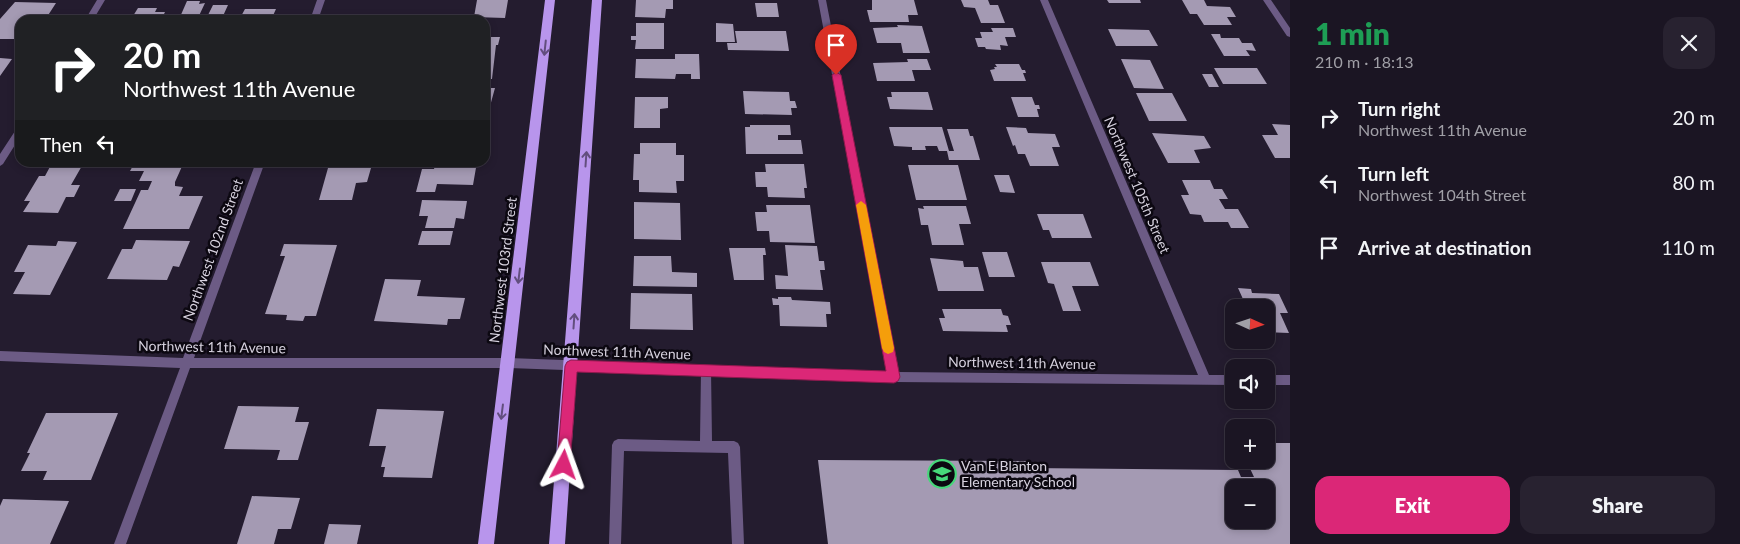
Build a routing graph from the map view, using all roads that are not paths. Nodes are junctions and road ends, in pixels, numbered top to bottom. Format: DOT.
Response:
graph roads {
  1 [pos="101,0"];
  2 [pos="321,0"];
  3 [pos="550,0"];
  4 [pos="597,0"];
  5 [pos="822,0"];
  6 [pos="1044,0"];
  7 [pos="1267,0"];
  8 [pos="92,15"];
  9 [pos="316,15"];
  10 [pos="1290,34"];
  11 [pos="15,138"];
  12 [pos="0,162"];
  13 [pos="259,167"];
  14 [pos="0,356"];
  15 [pos="188,362"];
  16 [pos="508,363"];
  17 [pos="571,366"];
  18 [pos="706,370"];
  19 [pos="894,377"];
  20 [pos="1206,380"];
  21 [pos="1225,380"];
  22 [pos="1275,380"];
  23 [pos="1290,380"];
  24 [pos="706,446"];
  25 [pos="120,544"];
  26 [pos="486,544"];
  27 [pos="557,544"];
  28 [pos="615,544"];
  29 [pos="738,544"];
  1 -- 8 [label="street"];
  2 -- 9 [label="street"];
  3 -- 16 [label="main road, Northwest 103rd Street, one-way"];
  17 -- 4 [label="main road, one-way"];
  5 -- 19 [label="street"];
  6 -- 20 [label="street, Northwest 105th Street"];
  7 -- 10 [label="street"];
  11 -- 12 [label="street"];
  13 -- 15 [label="street, Northwest 102nd Street"];
  14 -- 15 [label="street, Northwest 11th Avenue"];
  15 -- 16 [label="street, Northwest 11th Avenue"];
  15 -- 25 [label="street, Northwest 102nd Street"];
  16 -- 17 [label="street, Northwest 11th Avenue"];
  16 -- 26 [label="main road, Northwest 103rd Street, one-way"];
  17 -- 18 [label="street, Northwest 11th Avenue"];
  17 -- 27 [label="main road"];
  18 -- 19 [label="street, Northwest 11th Avenue"];
  18 -- 24 [label="street"];
  19 -- 20 [label="street, Northwest 11th Avenue"];
  20 -- 21 [label="street, Northwest 11th Avenue"];
  22 -- 23 [label="street"];
  24 -- 28 [label="street"];
  24 -- 29 [label="street"];
}
